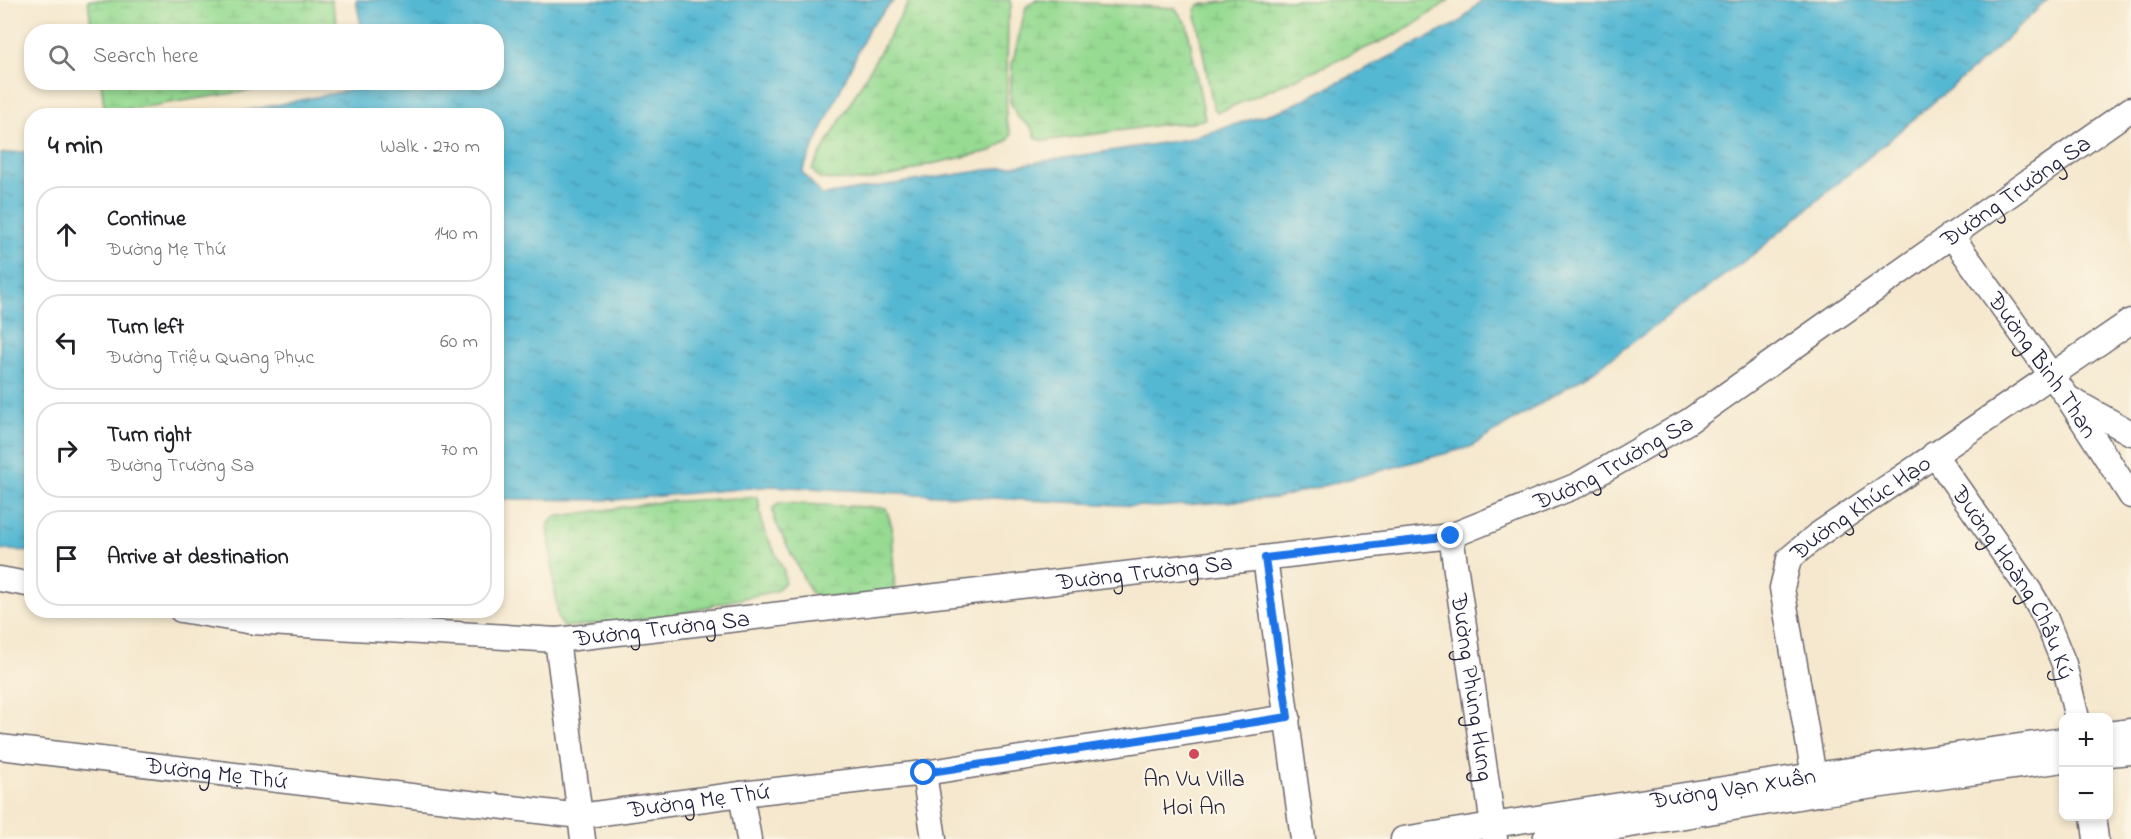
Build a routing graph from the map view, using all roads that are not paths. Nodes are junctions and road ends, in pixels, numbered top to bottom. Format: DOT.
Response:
graph roads {
  1 [pos="2131,109"];
  2 [pos="1951,235"];
  3 [pos="2131,321"];
  4 [pos="2051,376"];
  5 [pos="2068,398"];
  6 [pos="2131,433"];
  7 [pos="1934,454"];
  8 [pos="2131,496"];
  9 [pos="1451,536"];
  10 [pos="1265,558"];
  11 [pos="0,579"];
  12 [pos="24,584"];
  13 [pos="229,618"];
  14 [pos="557,640"];
  15 [pos="2076,713"];
  16 [pos="1288,717"];
  17 [pos="2131,731"];
  18 [pos="2113,733"];
  19 [pos="2059,741"];
  20 [pos="0,747"];
  21 [pos="2131,752"];
  22 [pos="2113,754"];
  23 [pos="2059,761"];
  24 [pos="924,773"];
  25 [pos="1816,785"];
  26 [pos="741,794"];
  27 [pos="2094,821"];
  28 [pos="582,827"];
  29 [pos="1494,832"];
  30 [pos="749,839"];
  31 [pos="934,839"];
  32 [pos="1303,839"];
  33 [pos="1403,839"];
  34 [pos="1545,839"];
  35 [pos="2096,839"];
  1 -- 2 [label="street, Đường Trường Sa"];
  2 -- 4 [label="street, Đường Bình Than"];
  2 -- 9 [label="street, Đường Trường Sa"];
  3 -- 4 [label="street, Đường Khúc Hạo"];
  4 -- 5 [label="street, Đường Bình Than"];
  4 -- 7 [label="street, Đường Khúc Hạo"];
  5 -- 6 [label="street"];
  5 -- 8 [label="street, Đường Bình Than"];
  7 -- 15 [label="street, Đường Hoàng Châu Ký"];
  7 -- 25 [label="street, Đường Khúc Hạo"];
  9 -- 10 [label="street, Đường Trường Sa"];
  9 -- 29 [label="street, Đường Phùng Hưng"];
  10 -- 14 [label="street, Đường Trường Sa"];
  10 -- 16 [label="street"];
  11 -- 12 [label="street"];
  13 -- 14 [label="street, Đường Trường Sa"];
  14 -- 28 [label="street"];
  16 -- 24 [label="street, Đường Mẹ Thứ"];
  16 -- 32 [label="street"];
  17 -- 18 [label="street"];
  19 -- 25 [label="street, Đường Vạn Xuân"];
  20 -- 28 [label="street, Đường Mẹ Thứ"];
  21 -- 22 [label="street"];
  23 -- 25 [label="street, Đường Vạn Xuân"];
  24 -- 26 [label="street, Đường Mẹ Thứ"];
  24 -- 31 [label="street"];
  25 -- 29 [label="street, Đường Vạn Xuân"];
  25 -- 34 [label="street, Đường Vạn Xuân"];
  26 -- 28 [label="street, Đường Mẹ Thứ"];
  26 -- 30 [label="street"];
  27 -- 35 [label="street"];
  29 -- 33 [label="street, Đường Vạn Xuân"];
}
